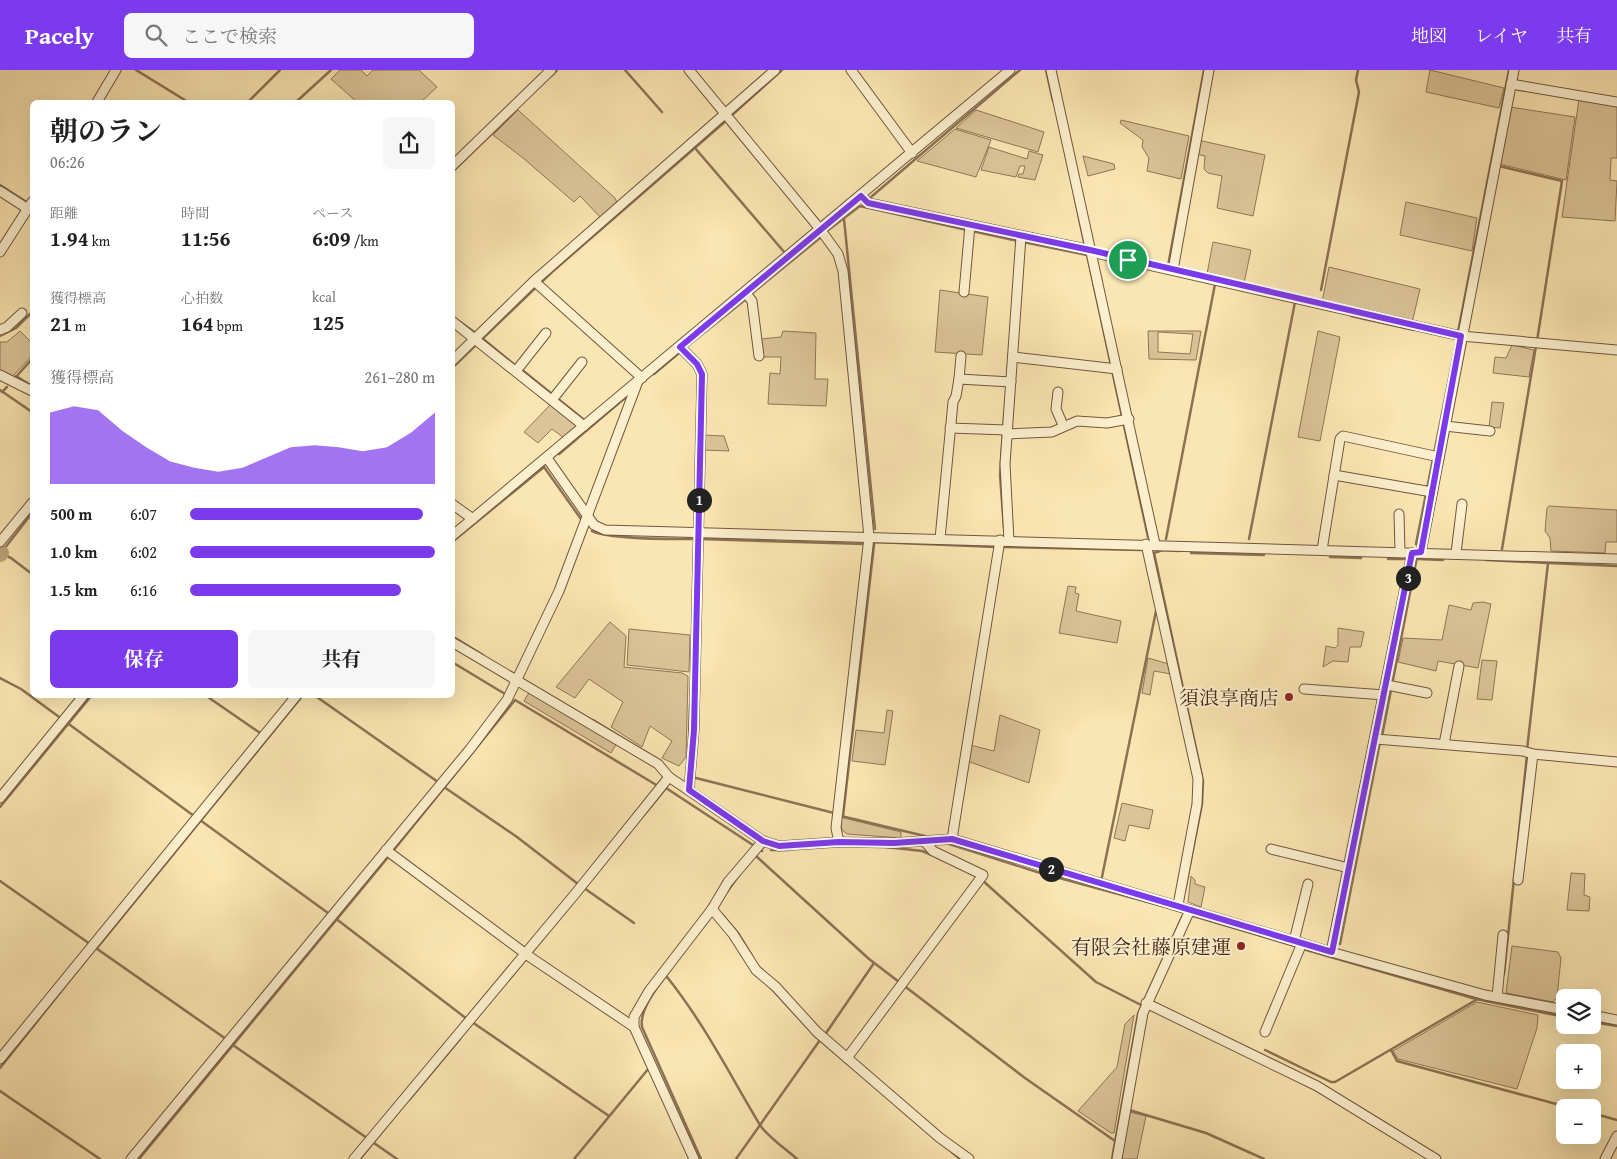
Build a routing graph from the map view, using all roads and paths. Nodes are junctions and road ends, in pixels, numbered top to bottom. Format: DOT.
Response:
graph roads {
  1 [pos="116,70"];
  2 [pos="551,70"];
  3 [pos="688,70"];
  4 [pos="775,70"];
  5 [pos="851,70"];
  6 [pos="1010,70"];
  7 [pos="1051,70"];
  8 [pos="1208,70"];
  9 [pos="1514,70"];
  10 [pos="1511,84"];
  11 [pos="98,100"];
  12 [pos="1617,102"];
  13 [pos="726,118"];
  14 [pos="912,153"];
  15 [pos="455,163"];
  16 [pos="0,190"];
  17 [pos="861,196"];
  18 [pos="28,206"];
  19 [pos="970,225"];
  20 [pos="820,229"];
  21 [pos="1021,239"];
  22 [pos="1090,251"];
  23 [pos="0,252"];
  24 [pos="1169,270"];
  25 [pos="537,284"];
  26 [pos="745,292"];
  27 [pos="964,292"];
  28 [pos="22,313"];
  29 [pos="455,323"];
  30 [pos="0,330"];
  31 [pos="546,333"];
  32 [pos="1459,336"];
  33 [pos="479,338"];
  34 [pos="680,347"];
  35 [pos="1617,350"];
  36 [pos="759,356"];
  37 [pos="961,356"];
  38 [pos="1013,357"];
  39 [pos="455,358"];
  40 [pos="582,362"];
  41 [pos="516,370"];
  42 [pos="1114,370"];
  43 [pos="0,375"];
  44 [pos="960,379"];
  45 [pos="640,380"];
  46 [pos="1008,382"];
  47 [pos="30,390"];
  48 [pos="1058,392"];
  49 [pos="552,400"];
  50 [pos="1124,420"];
  51 [pos="1063,425"];
  52 [pos="584,426"];
  53 [pos="1444,426"];
  54 [pos="950,428"];
  55 [pos="1005,431"];
  56 [pos="1490,431"];
  57 [pos="1439,457"];
  58 [pos="546,458"];
  59 [pos="1334,475"];
  60 [pos="1432,492"];
  61 [pos="1462,504"];
  62 [pos="30,505"];
  63 [pos="455,506"];
  64 [pos="1399,514"];
  65 [pos="587,516"];
  66 [pos="473,519"];
  67 [pos="455,534"];
  68 [pos="698,537"];
  69 [pos="869,537"];
  70 [pos="940,539"];
  71 [pos="0,542"];
  72 [pos="1002,544"];
  73 [pos="1151,544"];
  74 [pos="1322,550"];
  75 [pos="1400,552"];
  76 [pos="1456,553"];
  77 [pos="1414,556"];
  78 [pos="1617,559"];
  79 [pos="455,644"];
  80 [pos="1459,666"];
  81 [pos="516,680"];
  82 [pos="1386,685"];
  83 [pos="1304,689"];
  84 [pos="1427,693"];
  85 [pos="1384,695"];
  86 [pos="82,698"];
  87 [pos="295,698"];
  88 [pos="1379,739"];
  89 [pos="1444,744"];
  90 [pos="1529,753"];
  91 [pos="1617,762"];
  92 [pos="664,783"];
  93 [pos="689,790"];
  94 [pos="0,798"];
  95 [pos="952,839"];
  96 [pos="839,842"];
  97 [pos="925,842"];
  98 [pos="759,846"];
  99 [pos="1271,849"];
  100 [pos="386,850"];
  101 [pos="1349,868"];
  102 [pos="1518,880"];
  103 [pos="1308,884"];
  104 [pos="712,909"];
  105 [pos="1185,910"];
  106 [pos="1503,935"];
  107 [pos="1298,942"];
  108 [pos="1332,952"];
  109 [pos="527,955"];
  110 [pos="1497,997"];
  111 [pos="1146,1003"];
  112 [pos="1556,1008"];
  113 [pos="1601,1017"];
  114 [pos="1617,1020"];
  115 [pos="634,1027"];
  116 [pos="1265,1032"];
  117 [pos="847,1058"];
  118 [pos="0,1059"];
  119 [pos="1617,1136"];
  120 [pos="131,1159"];
  121 [pos="354,1159"];
  122 [pos="694,1159"];
  123 [pos="969,1159"];
  124 [pos="1117,1159"];
  125 [pos="1436,1159"];
  126 [pos="1604,1159"];
  1 -- 11 [label="street"];
  2 -- 15 [label="street"];
  3 -- 13 [label="street"];
  4 -- 13 [label="street"];
  5 -- 14 [label="street"];
  6 -- 14 [label="street"];
  7 -- 22 [label="street"];
  8 -- 24 [label="street"];
  9 -- 10 [label="street"];
  10 -- 12 [label="street"];
  10 -- 32 [label="street"];
  13 -- 20 [label="street"];
  13 -- 25 [label="street"];
  14 -- 17 [label="street"];
  16 -- 18 [label="street"];
  17 -- 19 [label="street"];
  17 -- 20 [label="street"];
  18 -- 23 [label="street"];
  19 -- 21 [label="street"];
  19 -- 27 [label="street"];
  20 -- 26 [label="street"];
  20 -- 69 [label="street"];
  21 -- 22 [label="street"];
  21 -- 38 [label="street"];
  22 -- 24 [label="street"];
  22 -- 42 [label="street"];
  24 -- 32 [label="street"];
  25 -- 33 [label="street"];
  25 -- 45 [label="street"];
  26 -- 34 [label="street"];
  26 -- 36 [label="street"];
  28 -- 30 [label="street"];
  29 -- 33 [label="street"];
  31 -- 41 [label="street"];
  32 -- 35 [label="street"];
  32 -- 53 [label="street"];
  33 -- 39 [label="street"];
  33 -- 41 [label="street"];
  34 -- 45 [label="street"];
  34 -- 68 [label="street"];
  37 -- 44 [label="street"];
  38 -- 42 [label="street"];
  38 -- 46 [label="street"];
  40 -- 49 [label="street"];
  41 -- 49 [label="street"];
  42 -- 50 [label="street"];
  43 -- 47 [label="street"];
  44 -- 46 [label="street"];
  44 -- 54 [label="street"];
  45 -- 52 [label="street"];
  45 -- 65 [label="street"];
  46 -- 55 [label="street"];
  48 -- 51 [label="street"];
  49 -- 52 [label="street"];
  50 -- 51 [label="street"];
  50 -- 73 [label="street"];
  51 -- 55 [label="street"];
  52 -- 58 [label="street"];
  53 -- 56 [label="street"];
  53 -- 57 [label="street"];
  54 -- 55 [label="street"];
  54 -- 70 [label="street"];
  55 -- 72 [label="street"];
  57 -- 59 [label="street"];
  57 -- 60 [label="street"];
  58 -- 65 [label="street"];
  58 -- 66 [label="street"];
  59 -- 60 [label="street"];
  59 -- 74 [label="street"];
  60 -- 77 [label="street"];
  61 -- 76 [label="street"];
  62 -- 71 [label="street"];
  63 -- 66 [label="street"];
  64 -- 75 [label="street"];
  65 -- 68 [label="street"];
  65 -- 81 [label="street"];
  66 -- 67 [label="street"];
  68 -- 69 [label="street"];
  68 -- 93 [label="street"];
  69 -- 70 [label="street"];
  69 -- 96 [label="street"];
  70 -- 72 [label="street"];
  72 -- 73 [label="street"];
  72 -- 95 [label="street"];
  73 -- 74 [label="street"];
  73 -- 105 [label="street"];
  74 -- 75 [label="street"];
  75 -- 77 [label="street"];
  76 -- 77 [label="street"];
  76 -- 78 [label="street"];
  77 -- 82 [label="street"];
  79 -- 81 [label="street"];
  80 -- 89 [label="street"];
  81 -- 92 [label="street"];
  81 -- 100 [label="street"];
  82 -- 84 [label="street"];
  82 -- 85 [label="street"];
  83 -- 85 [label="street"];
  85 -- 88 [label="street"];
  86 -- 94 [label="street"];
  87 -- 118 [label="street"];
  88 -- 89 [label="street"];
  88 -- 101 [label="street"];
  89 -- 90 [label="street"];
  90 -- 91 [label="street"];
  90 -- 102 [label="street"];
  92 -- 93 [label="street"];
  92 -- 109 [label="street"];
  93 -- 98 [label="street"];
  95 -- 97 [label="street"];
  95 -- 105 [label="street"];
  96 -- 97 [label="street"];
  96 -- 98 [label="street"];
  97 -- 117 [label="street"];
  98 -- 104 [label="street"];
  99 -- 101 [label="street"];
  100 -- 109 [label="street"];
  100 -- 120 [label="street"];
  101 -- 108 [label="street"];
  103 -- 107 [label="street"];
  104 -- 115 [label="street"];
  104 -- 117 [label="street"];
  105 -- 107 [label="street"];
  105 -- 111 [label="street"];
  106 -- 110 [label="street"];
  107 -- 108 [label="street"];
  107 -- 116 [label="street"];
  108 -- 110 [label="street"];
  109 -- 115 [label="street"];
  109 -- 121 [label="street"];
  110 -- 112 [label="street"];
  111 -- 124 [label="street"];
  111 -- 125 [label="street"];
  113 -- 114 [label="street"];
  115 -- 122 [label="street"];
  117 -- 123 [label="street"];
  119 -- 126 [label="street"];
}
